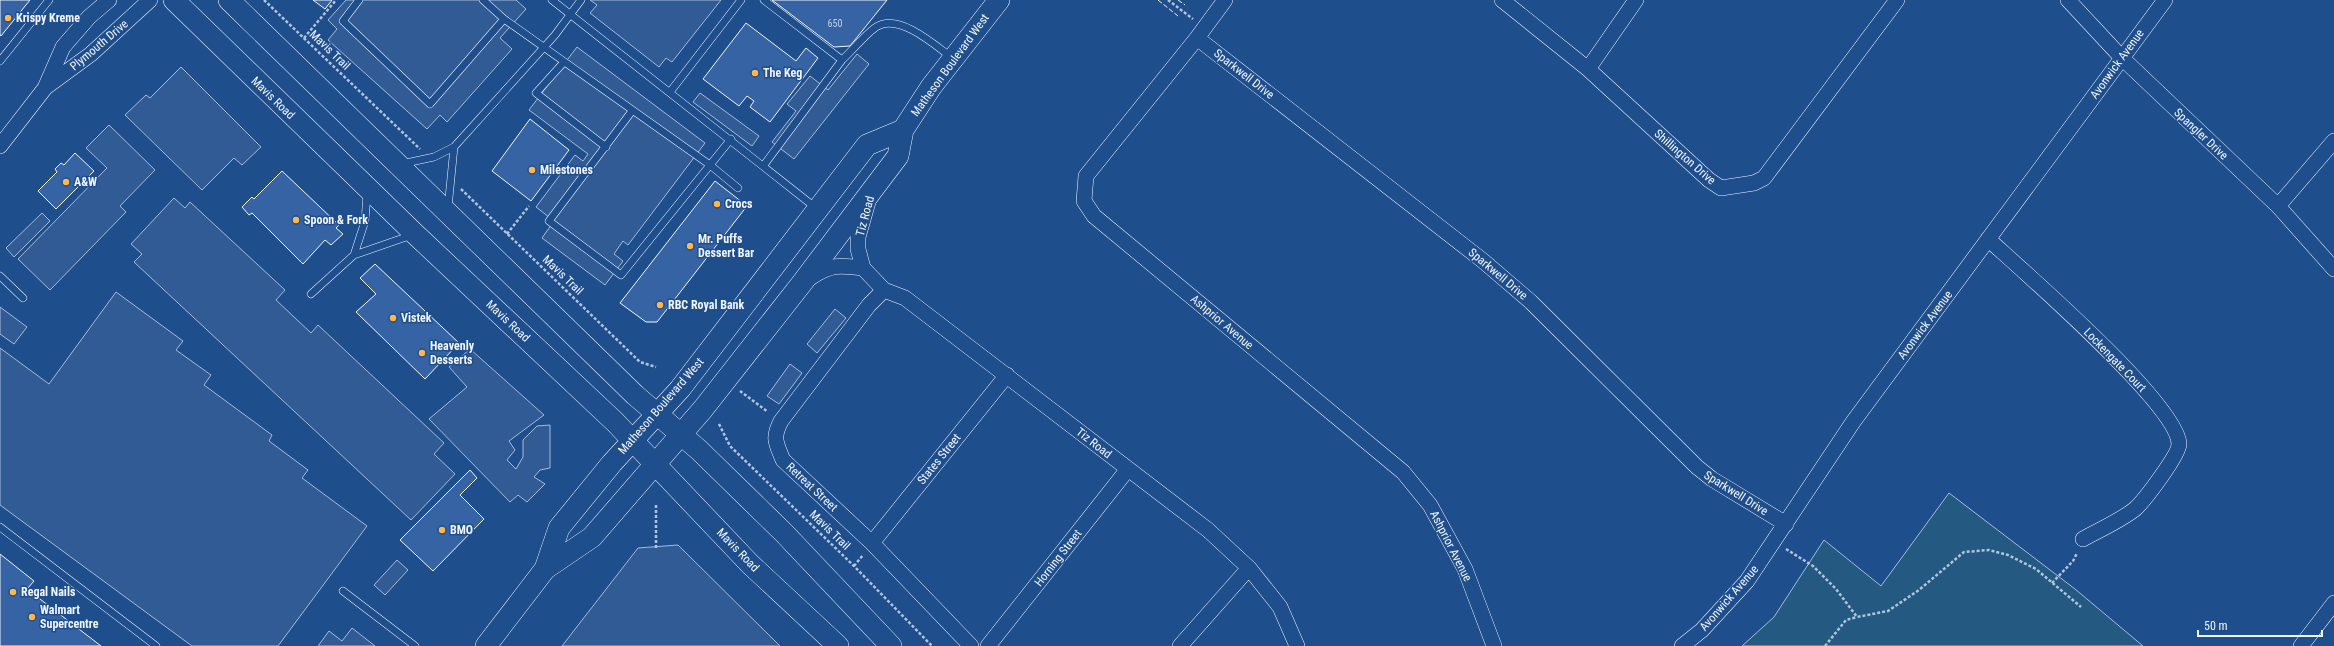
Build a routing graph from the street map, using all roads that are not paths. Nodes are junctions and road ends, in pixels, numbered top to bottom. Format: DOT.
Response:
graph roads {
  1 [pos="49,0"];
  2 [pos="109,0"];
  3 [pos="150,0"];
  4 [pos="174,0"];
  5 [pos="229,0"];
  6 [pos="359,0"];
  7 [pos="483,0"];
  8 [pos="552,0"];
  9 [pos="581,0"];
  10 [pos="741,0"];
  11 [pos="764,0"];
  12 [pos="999,0"];
  13 [pos="1225,0"];
  14 [pos="1502,0"];
  15 [pos="1636,0"];
  16 [pos="1897,0"];
  17 [pos="2068,0"];
  18 [pos="2165,0"];
  19 [pos="570,14"];
  20 [pos="504,19"];
  21 [pos="1201,33"];
  22 [pos="544,48"];
  23 [pos="953,58"];
  24 [pos="2122,58"];
  25 [pos="842,60"];
  26 [pos="0,61"];
  27 [pos="564,62"];
  28 [pos="1588,69"];
  29 [pos="45,88"];
  30 [pos="670,92"];
  31 [pos="632,111"];
  32 [pos="903,130"];
  33 [pos="731,139"];
  34 [pos="2334,141"];
  35 [pos="0,146"];
  36 [pos="454,147"];
  37 [pos="606,147"];
  38 [pos="398,164"];
  39 [pos="710,165"];
  40 [pos="764,165"];
  41 [pos="872,187"];
  42 [pos="367,188"];
  43 [pos="738,188"];
  44 [pos="2278,206"];
  45 [pos="818,209"];
  46 [pos="448,212"];
  47 [pos="415,234"];
  48 [pos="1988,239"];
  49 [pos="354,255"];
  50 [pos="863,268"];
  51 [pos="2334,269"];
  52 [pos="0,276"];
  53 [pos="802,283"];
  54 [pos="884,290"];
  55 [pos="311,294"];
  56 [pos="23,298"];
  57 [pos="1007,376"];
  58 [pos="657,414"];
  59 [pos="681,434"];
  60 [pos="632,440"];
  61 [pos="655,464"];
  62 [pos="1128,469"];
  63 [pos="1786,524"];
  64 [pos="0,526"];
  65 [pos="2082,539"];
  66 [pos="872,543"];
  67 [pos="1249,568"];
  68 [pos="545,570"];
  69 [pos="343,591"];
  70 [pos="2334,603"];
  71 [pos="156,646"];
  72 [pos="415,646"];
  73 [pos="486,646"];
  74 [pos="838,646"];
  75 [pos="890,646"];
  76 [pos="971,646"];
  77 [pos="988,646"];
  78 [pos="1180,646"];
  79 [pos="1297,646"];
  80 [pos="1494,646"];
  81 [pos="1682,646"];
  82 [pos="2300,646"];
  1 -- 26 [label="lane"];
  2 -- 29 [label="street, Plymouth Drive"];
  3 -- 29 [label="street, Plymouth Drive"];
  4 -- 42 [label="main road, Mavis Road"];
  5 -- 38 [label="main road"];
  6 -- 20 [label="lane"];
  7 -- 20 [label="lane"];
  8 -- 19 [label="lane"];
  9 -- 19 [label="lane"];
  10 -- 30 [label="lane"];
  11 -- 25 [label="lane"];
  12 -- 23 [label="main road, Matheson Boulevard West"];
  13 -- 21 [label="street, Ashprior Avenue"];
  14 -- 28 [label="street, Shillington Drive"];
  15 -- 28 [label="street"];
  16 -- 28 [label="street, Shillington Drive"];
  17 -- 24 [label="street, Spangler Drive"];
  18 -- 24 [label="street, Avonwick Avenue"];
  19 -- 22 [label="lane"];
  19 -- 30 [label="lane"];
  20 -- 22 [label="lane"];
  21 -- 63 [label="street, Sparkwell Drive"];
  21 -- 80 [label="street, Ashprior Avenue"];
  22 -- 27 [label="lane"];
  22 -- 36 [label="lane"];
  23 -- 25 [label="lane"];
  23 -- 32 [label="main road, Matheson Boulevard West"];
  24 -- 44 [label="street, Spangler Drive"];
  24 -- 48 [label="street, Avonwick Avenue"];
  25 -- 40 [label="lane"];
  27 -- 31 [label="lane"];
  27 -- 37 [label="lane"];
  29 -- 35 [label="street, Plymouth Drive"];
  30 -- 33 [label="lane"];
  31 -- 37 [label="lane"];
  31 -- 39 [label="lane"];
  32 -- 41 [label="main road, Matheson Boulevard West"];
  32 -- 45 [label="main road, Matheson Boulevard West"];
  33 -- 39 [label="lane"];
  33 -- 40 [label="lane"];
  34 -- 44 [label="street"];
  36 -- 38 [label="lane"];
  36 -- 46 [label="lane"];
  37 -- 39 [label="lane"];
  38 -- 46 [label="main road"];
  39 -- 43 [label="lane"];
  40 -- 45 [label="lane"];
  41 -- 50 [label="street, Tiz Road"];
  41 -- 53 [label="main road, Matheson Boulevard West"];
  42 -- 47 [label="main road, Mavis Road"];
  42 -- 49 [label="lane"];
  44 -- 51 [label="street, Spangler Drive"];
  45 -- 58 [label="main road, Matheson Boulevard West"];
  46 -- 58 [label="main road"];
  47 -- 49 [label="lane"];
  47 -- 60 [label="main road, Mavis Road"];
  48 -- 63 [label="street, Avonwick Avenue"];
  48 -- 65 [label="street, Lockengate Court"];
  49 -- 55 [label="lane"];
  50 -- 53 [label="street"];
  50 -- 54 [label="street, Tiz Road"];
  52 -- 56 [label="lane"];
  53 -- 59 [label="main road, Matheson Boulevard West"];
  54 -- 57 [label="street, Tiz Road"];
  54 -- 66 [label="street, Retreat Street"];
  57 -- 62 [label="street, Tiz Road"];
  57 -- 66 [label="street, States Street"];
  58 -- 59 [label="main road"];
  58 -- 60 [label="main road, Matheson Boulevard West"];
  59 -- 61 [label="main road, Matheson Boulevard West"];
  59 -- 75 [label="main road"];
  60 -- 61 [label="main road, Mavis Road"];
  60 -- 68 [label="main road, Matheson Boulevard West"];
  61 -- 68 [label="main road, Matheson Boulevard West"];
  61 -- 74 [label="main road, Mavis Road"];
  62 -- 67 [label="street, Tiz Road"];
  62 -- 77 [label="street, Horning Street"];
  63 -- 81 [label="street, Avonwick Avenue"];
  64 -- 71 [label="lane"];
  66 -- 76 [label="street, Retreat Street"];
  67 -- 78 [label="street"];
  67 -- 79 [label="street, Tiz Road"];
  68 -- 73 [label="main road, Matheson Boulevard West"];
  69 -- 72 [label="lane"];
  70 -- 82 [label="street"];
}
